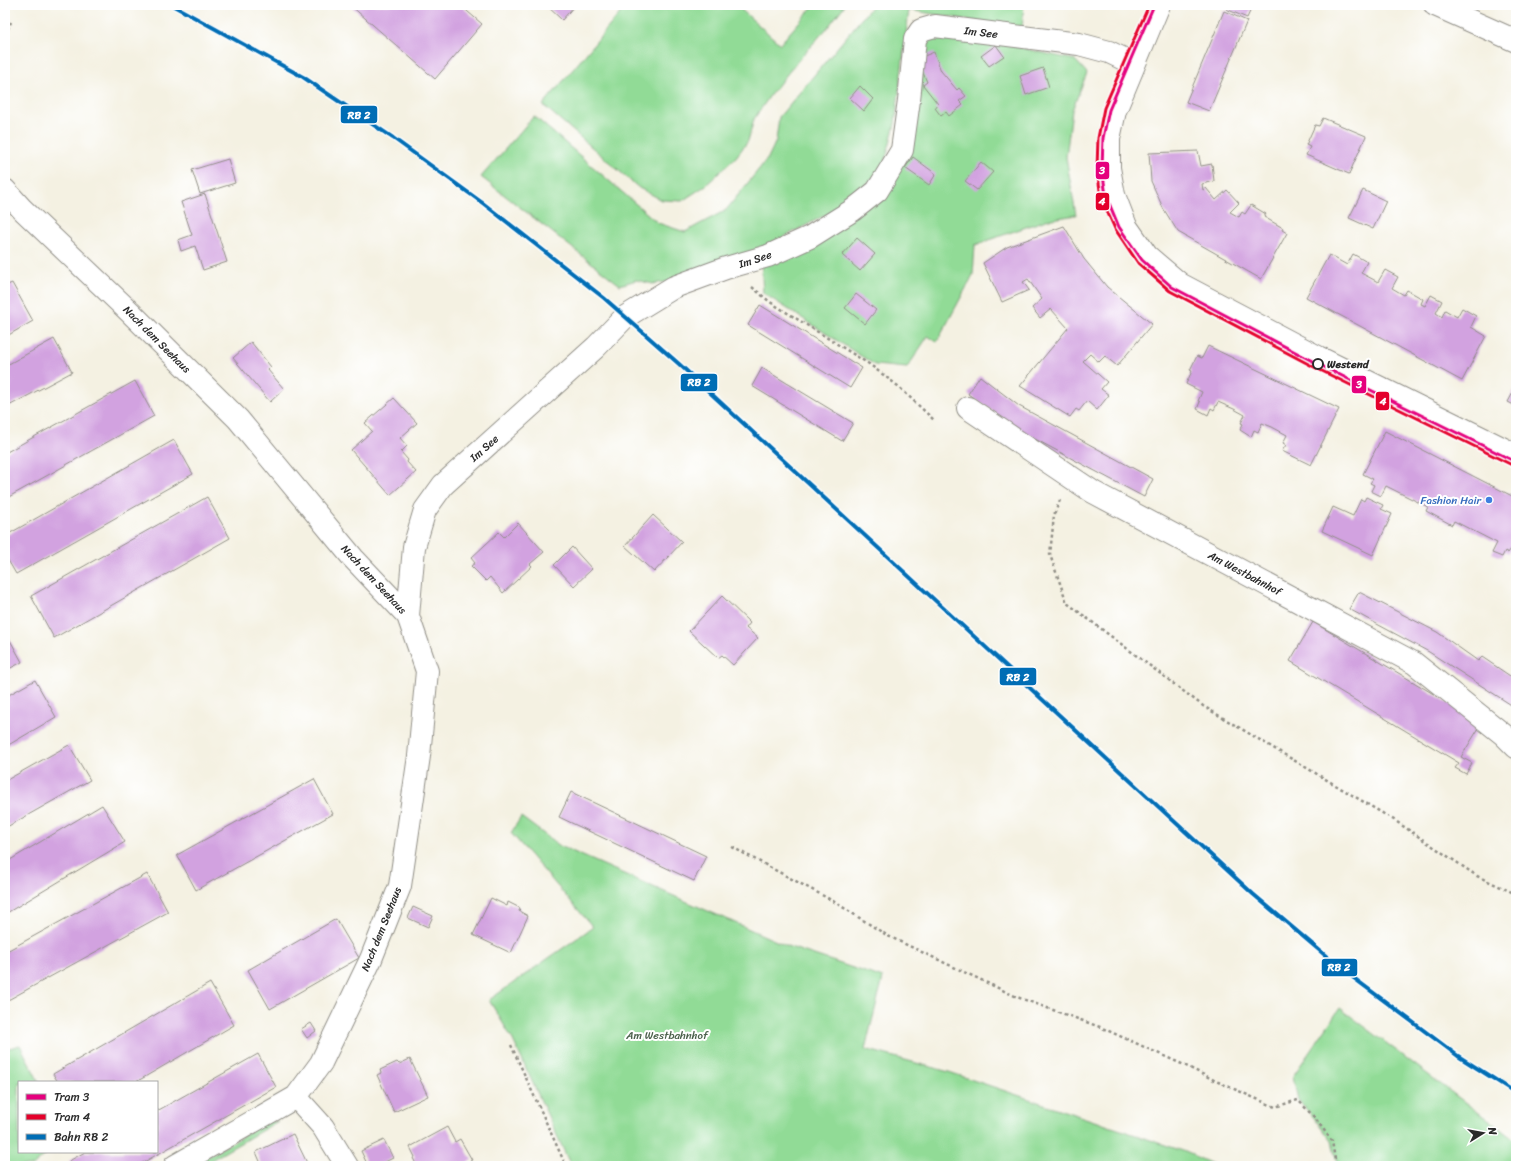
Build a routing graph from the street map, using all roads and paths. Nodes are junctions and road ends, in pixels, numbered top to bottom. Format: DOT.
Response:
graph roads {
  1 [pos="1159,5"];
  2 [pos="1435,5"];
  3 [pos="11,22"];
  4 [pos="5,36"];
  5 [pos="1516,41"];
  6 [pos="1134,64"];
  7 [pos="5,190"];
  8 [pos="754,288"];
  9 [pos="968,408"];
  10 [pos="935,421"];
  11 [pos="1516,455"];
  12 [pos="1070,476"];
  13 [pos="408,616"];
  14 [pos="1516,747"];
  15 [pos="732,847"];
  16 [pos="1516,894"];
  17 [pos="511,1045"];
  18 [pos="296,1097"];
  19 [pos="175,1166"];
  20 [pos="347,1166"];
  21 [pos="566,1166"];
  22 [pos="1336,1166"];
  1 -- 6 [label="street"];
  2 -- 5 [label="street"];
  3 -- 4 [label="path"];
  6 -- 11 [label="street"];
  6 -- 13 [label="street, Im See"];
  7 -- 13 [label="street, Nach dem Seehaus"];
  8 -- 10 [label="path"];
  9 -- 12 [label="street, Am Westbahnhof"];
  12 -- 14 [label="street, Am Westbahnhof"];
  12 -- 16 [label="path"];
  13 -- 18 [label="street, Nach dem Seehaus"];
  15 -- 22 [label="path"];
  17 -- 21 [label="path"];
  18 -- 19 [label="street, Nach dem Seehaus"];
  18 -- 20 [label="street"];
}
